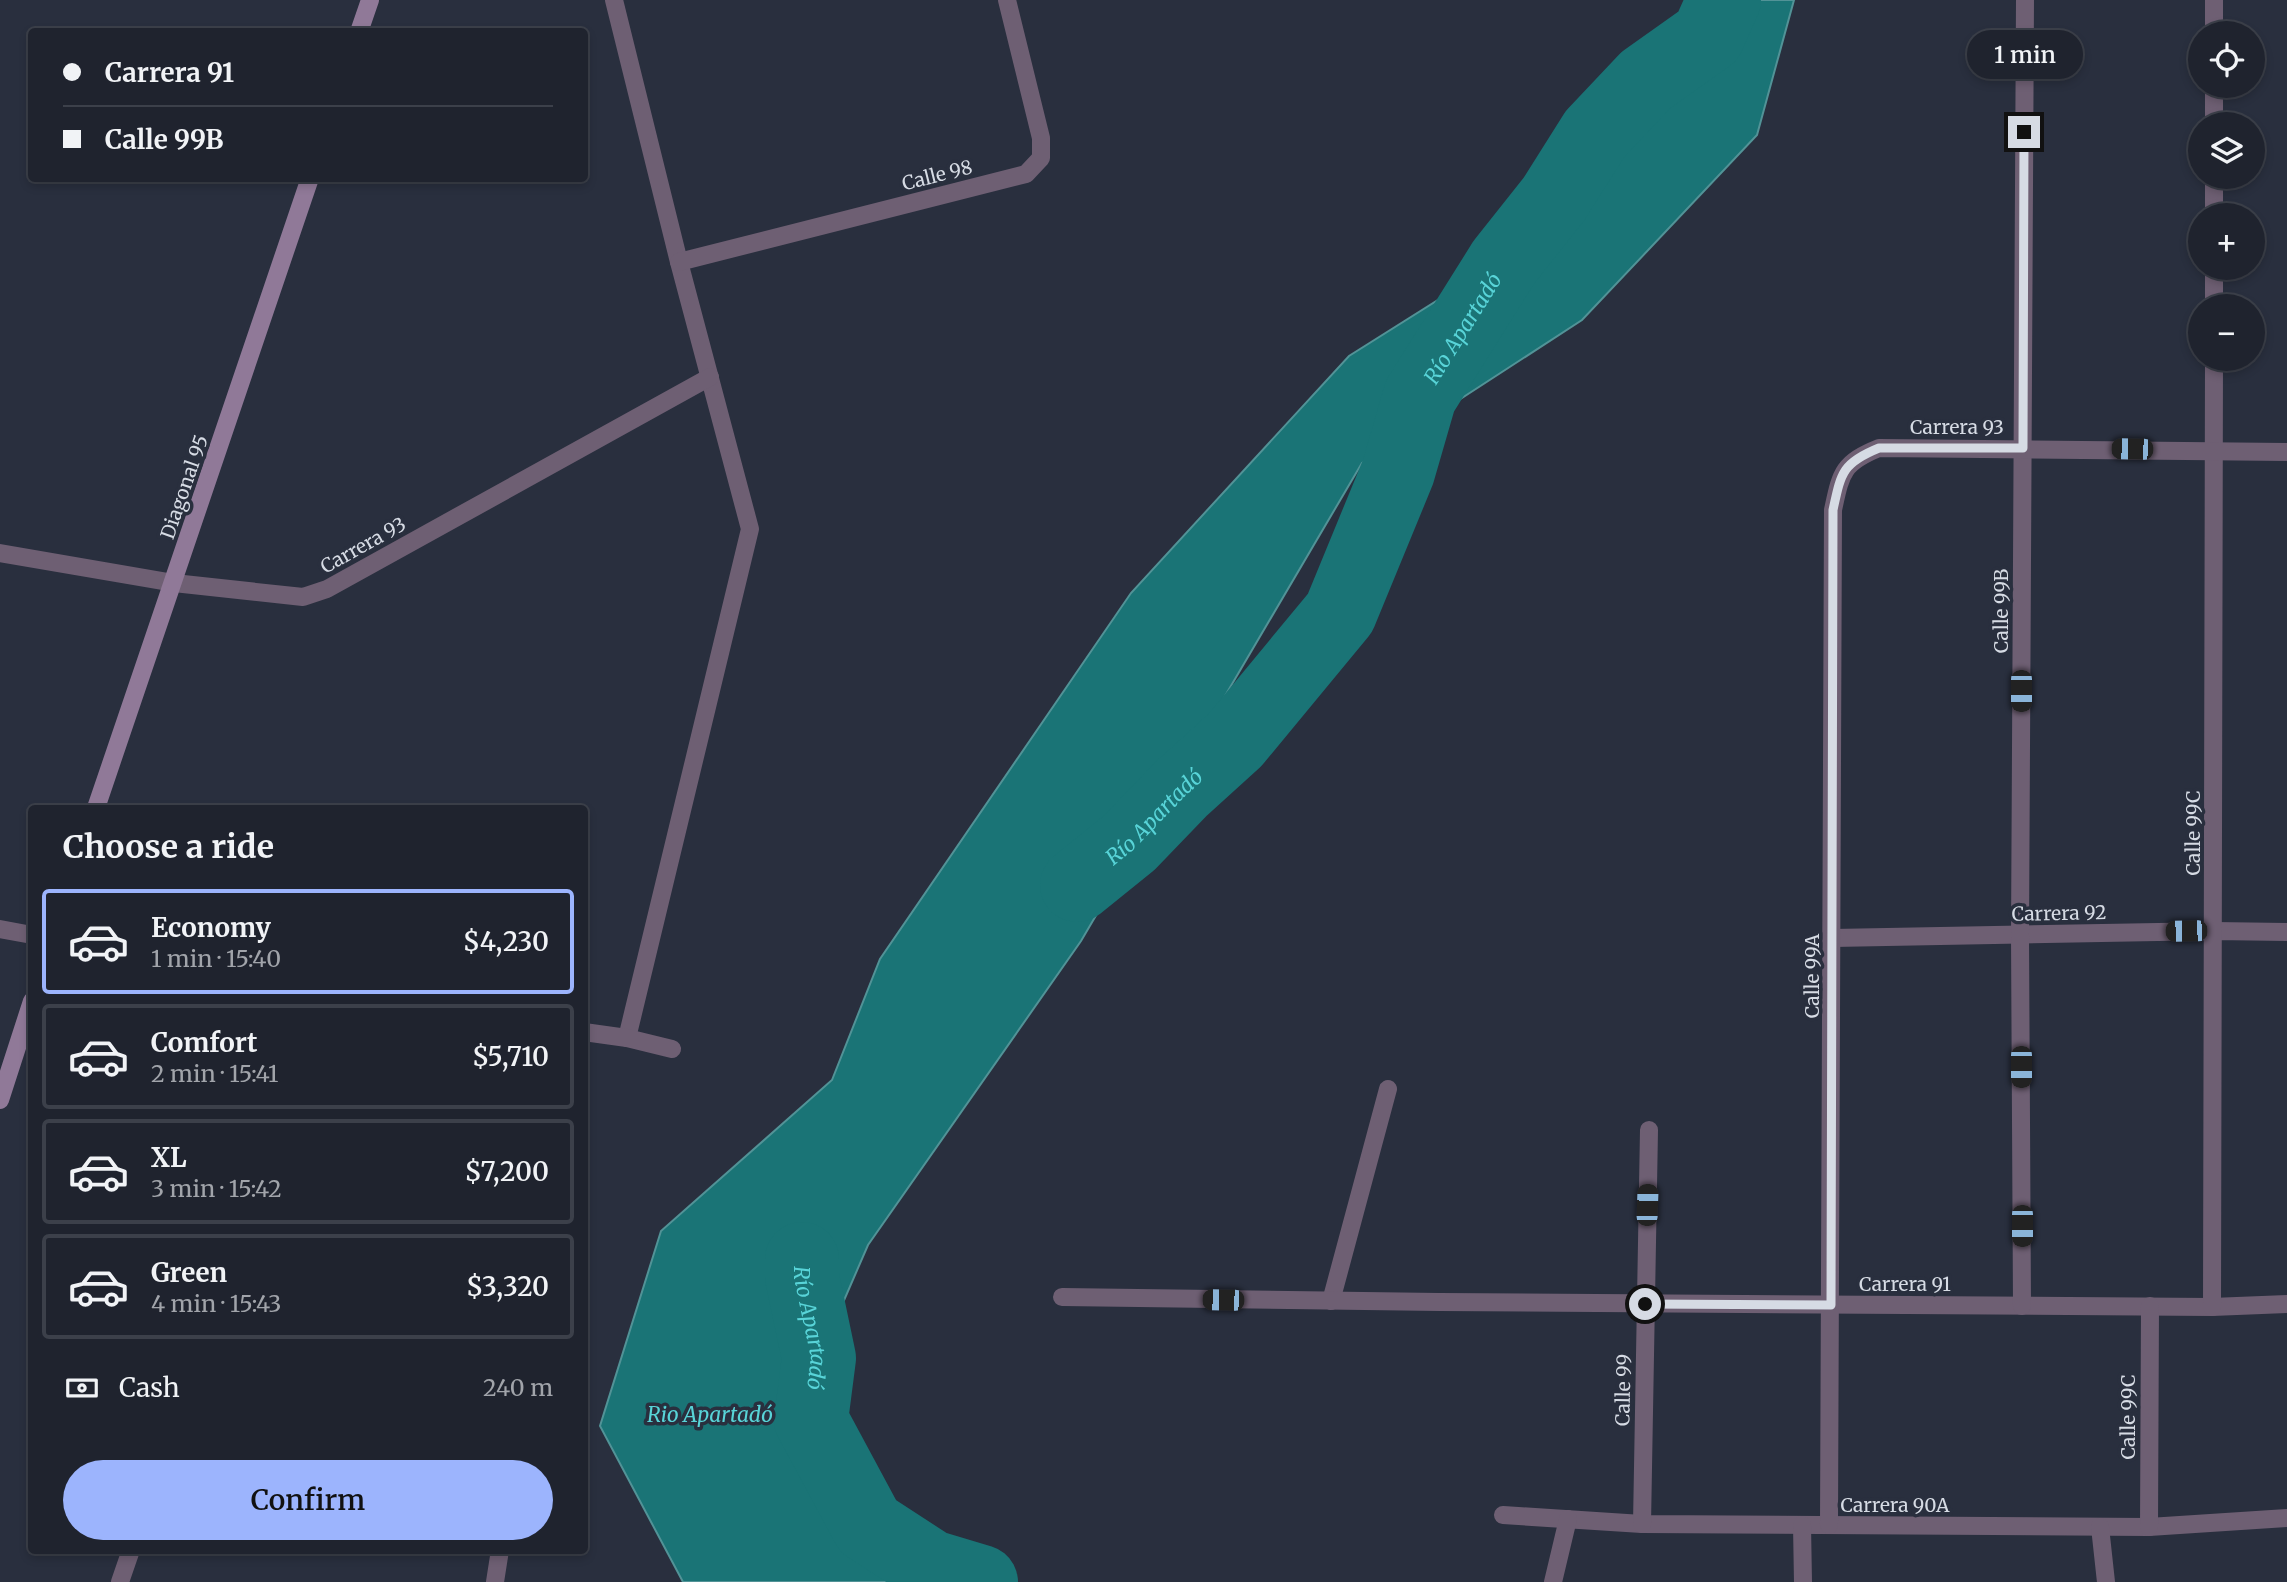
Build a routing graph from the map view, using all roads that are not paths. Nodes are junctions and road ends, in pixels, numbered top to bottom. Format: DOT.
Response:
graph roads {
  1 [pos="370,0"];
  2 [pos="614,0"];
  3 [pos="1007,0"];
  4 [pos="2025,0"];
  5 [pos="2214,0"];
  6 [pos="2214,21"];
  7 [pos="360,28"];
  8 [pos="309,182"];
  9 [pos="679,262"];
  10 [pos="2214,371"];
  11 [pos="710,377"];
  12 [pos="1879,448"];
  13 [pos="2023,448"];
  14 [pos="2214,450"];
  15 [pos="2287,452"];
  16 [pos="0,553"];
  17 [pos="174,583"];
  18 [pos="97,805"];
  19 [pos="0,929"];
  20 [pos="2214,931"];
  21 [pos="2287,932"];
  22 [pos="28,934"];
  23 [pos="2020,935"];
  24 [pos="1833,938"];
  25 [pos="28,1013"];
  26 [pos="588,1033"];
  27 [pos="627,1038"];
  28 [pos="672,1049"];
  29 [pos="1388,1089"];
  30 [pos="0,1100"];
  31 [pos="1649,1130"];
  32 [pos="1062,1297"];
  33 [pos="1331,1301"];
  34 [pos="1645,1304"];
  35 [pos="2287,1304"];
  36 [pos="1831,1305"];
  37 [pos="2022,1306"];
  38 [pos="2150,1307"];
  39 [pos="2212,1307"];
  40 [pos="1503,1515"];
  41 [pos="2287,1518"];
  42 [pos="1568,1519"];
  43 [pos="1642,1524"];
  44 [pos="1802,1525"];
  45 [pos="1829,1525"];
  46 [pos="2100,1527"];
  47 [pos="2149,1527"];
  48 [pos="130,1554"];
  49 [pos="499,1554"];
  50 [pos="120,1582"];
  51 [pos="495,1582"];
  52 [pos="1553,1582"];
  53 [pos="1803,1582"];
  54 [pos="2106,1582"];
  1 -- 7 [label="street"];
  2 -- 9 [label="street"];
  3 -- 9 [label="street, Calle 98"];
  4 -- 13 [label="street, Calle 99B"];
  5 -- 6 [label="street"];
  8 -- 17 [label="street, Diagonal 95"];
  9 -- 11 [label="street"];
  10 -- 14 [label="street, Calle 99C"];
  11 -- 17 [label="street, Carrera 93"];
  11 -- 27 [label="street"];
  12 -- 13 [label="street, Carrera 93"];
  12 -- 24 [label="street, Calle 99A"];
  13 -- 14 [label="street, Carrera 93"];
  13 -- 23 [label="street, Calle 99B"];
  14 -- 15 [label="street, Carrera 93"];
  14 -- 20 [label="street, Calle 99C"];
  16 -- 17 [label="street, Carrera 93"];
  17 -- 18 [label="street, Diagonal 95"];
  19 -- 22 [label="street"];
  20 -- 21 [label="street, Carrera 92"];
  20 -- 23 [label="street, Carrera 92"];
  20 -- 39 [label="street, Calle 99C"];
  23 -- 24 [label="street, Carrera 92"];
  23 -- 37 [label="street, Calle 99B"];
  24 -- 36 [label="street, Calle 99A"];
  25 -- 30 [label="street"];
  26 -- 27 [label="street"];
  27 -- 28 [label="street"];
  29 -- 33 [label="street"];
  31 -- 34 [label="street, Calle 99"];
  32 -- 33 [label="street, Carrera 91"];
  33 -- 34 [label="street, Carrera 91"];
  34 -- 36 [label="street, Carrera 91"];
  34 -- 43 [label="street, Calle 99"];
  35 -- 39 [label="street, Carrera 91"];
  36 -- 37 [label="street, Carrera 91"];
  36 -- 45 [label="street, Calle 99A"];
  37 -- 38 [label="street, Carrera 91"];
  38 -- 39 [label="street, Carrera 91"];
  38 -- 47 [label="street, Calle 99C"];
  40 -- 42 [label="street, Carrera 90A"];
  41 -- 47 [label="street, Carrera 90A"];
  42 -- 43 [label="street, Carrera 90A"];
  42 -- 52 [label="street"];
  43 -- 44 [label="street, Carrera 90A"];
  44 -- 45 [label="street, Carrera 90A"];
  44 -- 53 [label="street"];
  45 -- 46 [label="street, Carrera 90A"];
  46 -- 47 [label="street, Carrera 90A"];
  46 -- 54 [label="street"];
  48 -- 50 [label="street"];
  49 -- 51 [label="street"];
}
